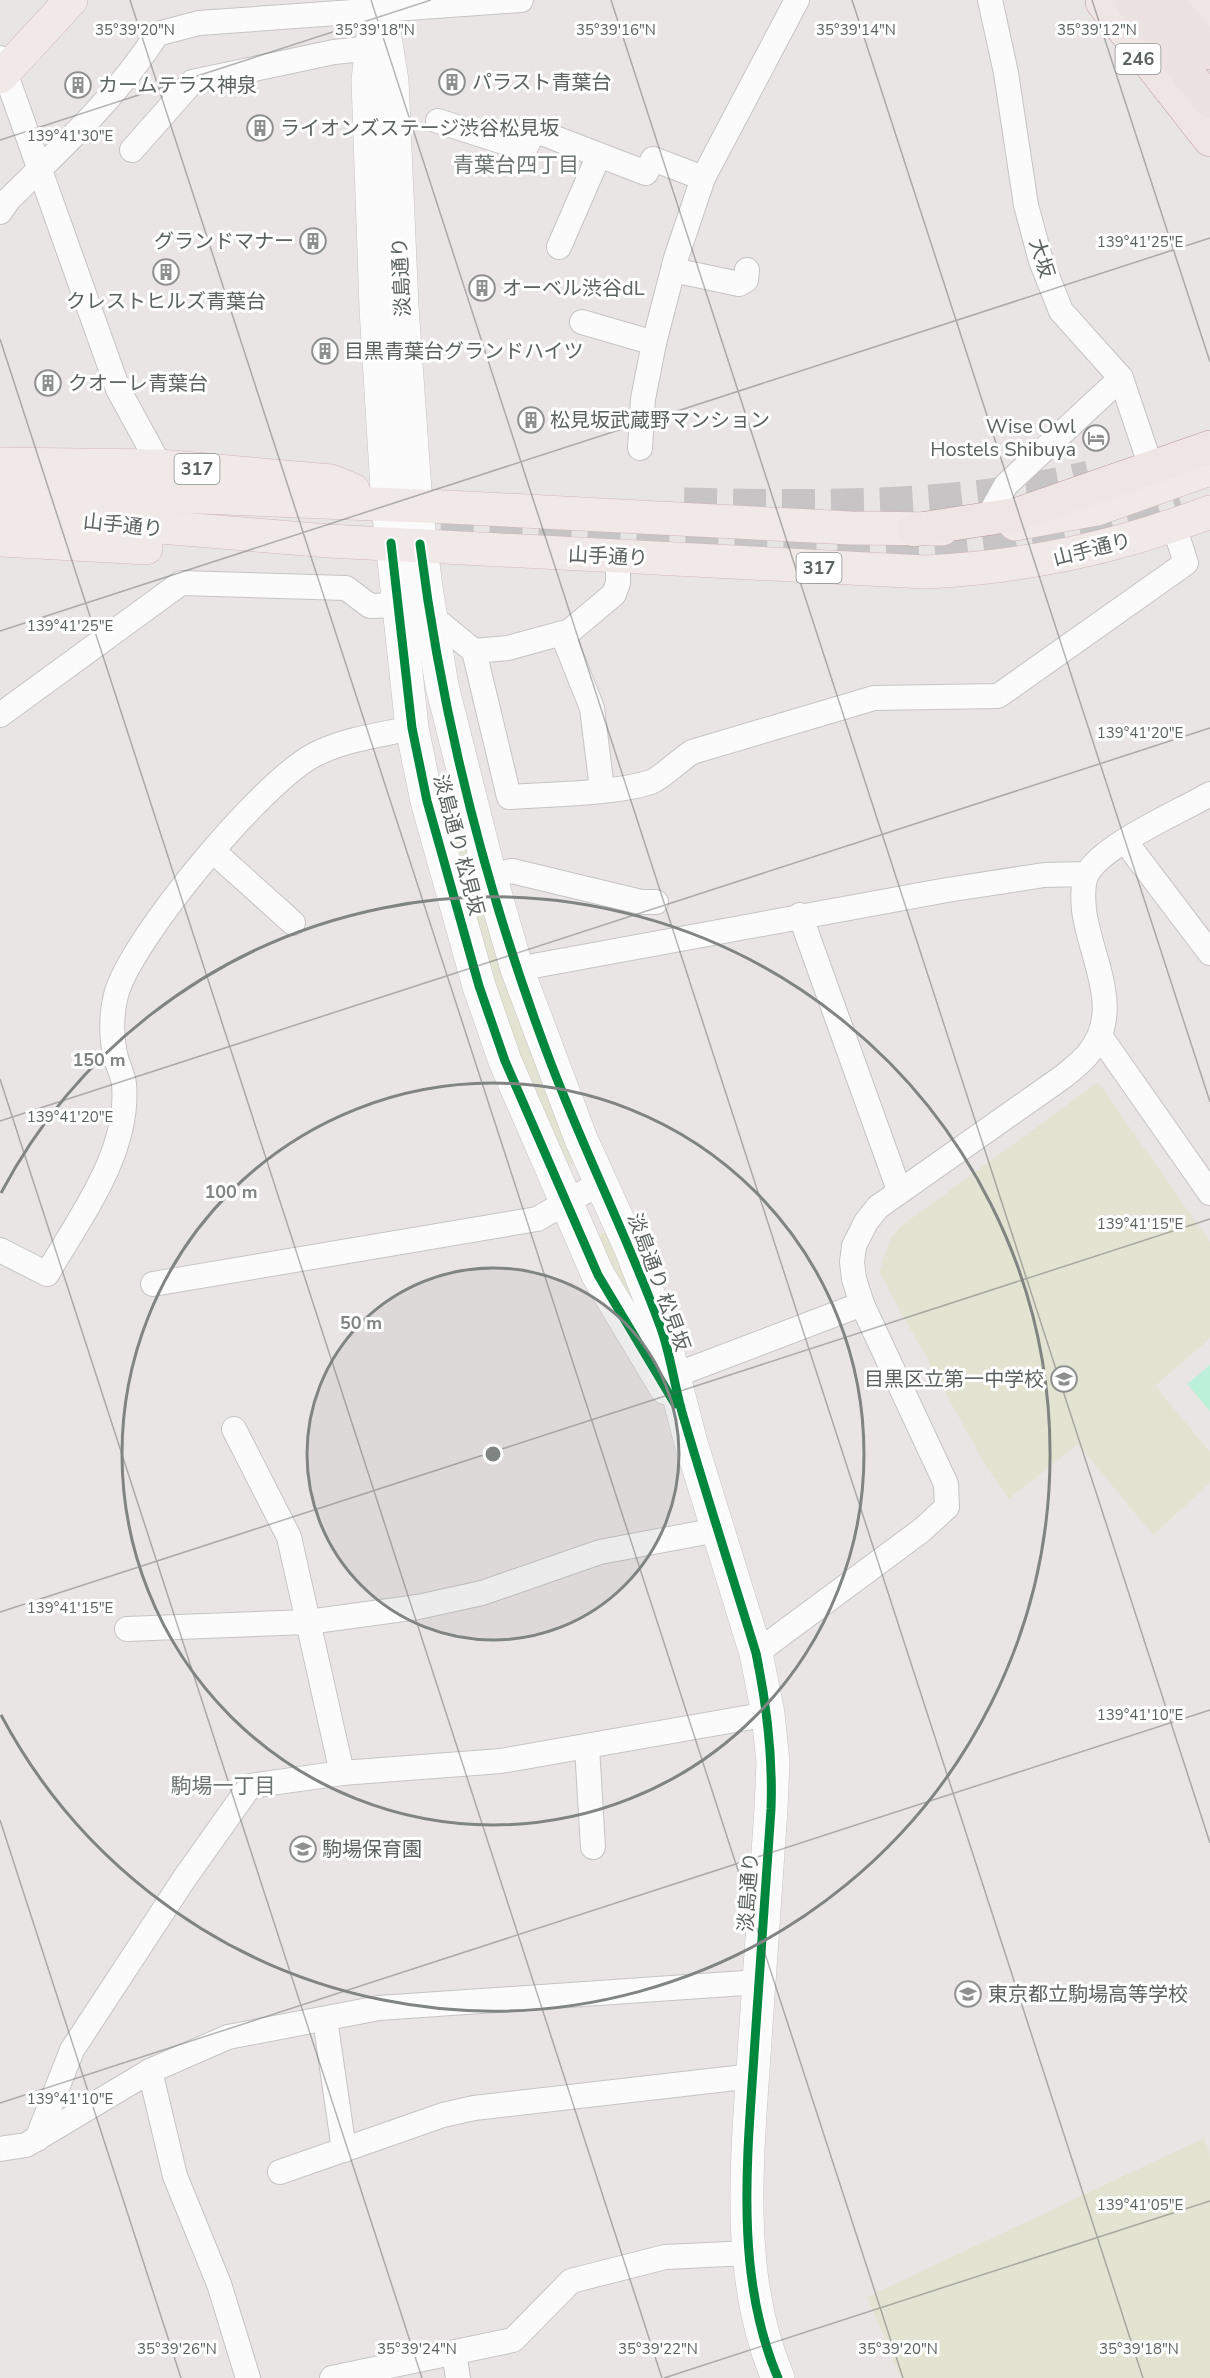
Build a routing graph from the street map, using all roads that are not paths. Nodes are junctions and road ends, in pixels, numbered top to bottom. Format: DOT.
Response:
graph roads {
  1 [pos="71,0"];
  2 [pos="520,0"];
  3 [pos="796,0"];
  4 [pos="990,0"];
  5 [pos="1167,0"];
  6 [pos="1190,0"];
  7 [pos="1200,0"];
  8 [pos="1105,1"];
  9 [pos="379,5"];
  10 [pos="1210,16"];
  11 [pos="1210,27"];
  12 [pos="372,48"];
  13 [pos="1210,53"];
  14 [pos="2,69"];
  15 [pos="1198,104"];
  16 [pos="438,122"];
  17 [pos="1210,140"];
  18 [pos="132,150"];
  19 [pos="599,155"];
  20 [pos="40,168"];
  21 [pos="703,177"];
  22 [pos="0,212"];
  23 [pos="559,247"];
  24 [pos="672,270"];
  25 [pos="747,270"];
  26 [pos="582,322"];
  27 [pos="654,343"];
  28 [pos="1121,378"];
  29 [pos="1210,447"];
  30 [pos="640,448"];
  31 [pos="0,464"];
  32 [pos="160,466"];
  33 [pos="1210,469"];
  34 [pos="1155,479"];
  35 [pos="0,489"];
  36 [pos="402,505"];
  37 [pos="1210,512"];
  38 [pos="0,514"];
  39 [pos="986,521"];
  40 [pos="1174,526"];
  41 [pos="914,530"];
  42 [pos="0,540"];
  43 [pos="329,541"];
  44 [pos="406,544"];
  45 [pos="618,557"];
  46 [pos="398,605"];
  47 [pos="430,615"];
  48 [pos="562,633"];
  49 [pos="474,651"];
  50 [pos="0,715"];
  51 [pos="412,728"];
  52 [pos="602,789"];
  53 [pos="1210,794"];
  54 [pos="1125,841"];
  55 [pos="213,851"];
  56 [pos="1087,874"];
  57 [pos="490,876"];
  58 [pos="656,902"];
  59 [pos="800,915"];
  60 [pos="293,923"];
  61 [pos="1210,953"];
  62 [pos="517,969"];
  63 [pos="1100,1036"];
  64 [pos="600,1183"];
  65 [pos="899,1190"];
  66 [pos="1210,1193"];
  67 [pos="565,1202"];
  68 [pos="0,1250"];
  69 [pos="153,1284"];
  70 [pos="862,1304"];
  71 [pos="673,1376"];
  72 [pos="683,1417"];
  73 [pos="234,1429"];
  74 [pos="717,1530"];
  75 [pos="308,1622"];
  76 [pos="127,1629"];
  77 [pos="756,1653"];
  78 [pos="768,1714"];
  79 [pos="587,1747"];
  80 [pos="342,1773"];
  81 [pos="594,1847"];
  82 [pos="759,1982"];
  83 [pos="325,2019"];
  84 [pos="150,2071"];
  85 [pos="753,2076"];
  86 [pos="37,2139"];
  87 [pos="0,2149"];
  88 [pos="344,2150"];
  89 [pos="280,2172"];
  90 [pos="749,2253"];
  91 [pos="454,2353"];
  92 [pos="248,2378"];
  93 [pos="332,2378"];
  94 [pos="458,2378"];
  95 [pos="778,2378"];
  1 -- 14 [label="main road"];
  2 -- 9 [label="street"];
  3 -- 21 [label="street"];
  4 -- 28 [label="street, 大坂"];
  5 -- 13 [label="highway"];
  6 -- 11 [label="highway"];
  7 -- 10 [label="highway"];
  8 -- 15 [label="highway"];
  8 -- 15 [label="highway, 246"];
  9 -- 12 [label="main road, 淡島通り"];
  9 -- 20 [label="street"];
  9 -- 36 [label="main road, 淡島通り"];
  12 -- 18 [label="street"];
  12 -- 36 [label="main road, 淡島通り"];
  14 -- 20 [label="street"];
  15 -- 17 [label="highway, 246"];
  16 -- 19 [label="street"];
  19 -- 21 [label="street"];
  19 -- 23 [label="street"];
  20 -- 22 [label="street"];
  20 -- 32 [label="street"];
  21 -- 24 [label="street"];
  24 -- 25 [label="street"];
  24 -- 27 [label="street"];
  26 -- 27 [label="street"];
  27 -- 30 [label="street"];
  28 -- 34 [label="street, 大坂"];
  28 -- 39 [label="street"];
  29 -- 34 [label="highway"];
  31 -- 32 [label="main road, 317"];
  32 -- 36 [label="main road, 317"];
  33 -- 34 [label="main road, 山手通り / 317"];
  34 -- 39 [label="highway"];
  34 -- 41 [label="main road, 山手通り / 317"];
  35 -- 36 [label="main road, 山手通り / 317"];
  36 -- 41 [label="main road, 山手通り / 317"];
  36 -- 44 [label="main road, 淡島通り"];
  37 -- 40 [label="main road, 山手通り / 317"];
  38 -- 43 [label="main road, 山手通り / 317"];
  39 -- 41 [label="highway"];
  40 -- 45 [label="main road, 山手通り / 317"];
  40 -- 52 [label="street"];
  42 -- 43 [label="main road, 317"];
  43 -- 44 [label="main road, 山手通り / 317"];
  44 -- 45 [label="main road, 山手通り / 317"];
  44 -- 46 [label="main road, 淡島通り 松見坂"];
  44 -- 47 [label="main road, 淡島通り 松見坂"];
  45 -- 48 [label="street"];
  46 -- 50 [label="street"];
  46 -- 51 [label="main road, 淡島通り 松見坂"];
  47 -- 49 [label="street"];
  47 -- 57 [label="main road, 淡島通り 松見坂"];
  48 -- 49 [label="street"];
  48 -- 52 [label="street"];
  49 -- 52 [label="street"];
  51 -- 55 [label="street"];
  51 -- 67 [label="main road, 淡島通り 松見坂"];
  53 -- 54 [label="street"];
  54 -- 56 [label="street"];
  54 -- 61 [label="street"];
  55 -- 60 [label="street"];
  55 -- 68 [label="street"];
  56 -- 59 [label="street"];
  56 -- 63 [label="street"];
  57 -- 58 [label="street"];
  57 -- 62 [label="main road, 淡島通り 松見坂"];
  59 -- 62 [label="street"];
  59 -- 65 [label="street"];
  62 -- 64 [label="main road, 淡島通り 松見坂"];
  63 -- 65 [label="street"];
  63 -- 66 [label="street"];
  64 -- 67 [label="street"];
  64 -- 71 [label="main road, 淡島通り 松見坂"];
  65 -- 70 [label="street"];
  67 -- 69 [label="street"];
  67 -- 72 [label="main road, 淡島通り 松見坂"];
  70 -- 71 [label="street"];
  70 -- 77 [label="street"];
  71 -- 72 [label="main road, 淡島通り 松見坂"];
  72 -- 74 [label="main road, 淡島通り"];
  73 -- 75 [label="street"];
  74 -- 75 [label="street"];
  74 -- 77 [label="main road, 淡島通り"];
  75 -- 76 [label="street"];
  75 -- 80 [label="street"];
  77 -- 78 [label="main road, 淡島通り"];
  78 -- 79 [label="street"];
  78 -- 82 [label="main road, 淡島通り"];
  79 -- 80 [label="street"];
  79 -- 81 [label="street"];
  80 -- 86 [label="street"];
  82 -- 83 [label="street"];
  82 -- 85 [label="main road, 淡島通り"];
  83 -- 84 [label="street"];
  83 -- 88 [label="street"];
  84 -- 86 [label="street"];
  84 -- 92 [label="street"];
  85 -- 88 [label="street"];
  85 -- 90 [label="main road, 淡島通り"];
  86 -- 87 [label="street"];
  88 -- 89 [label="street"];
  90 -- 91 [label="street"];
  90 -- 95 [label="main road, 淡島通り"];
  91 -- 93 [label="street"];
  91 -- 94 [label="street"];
}
